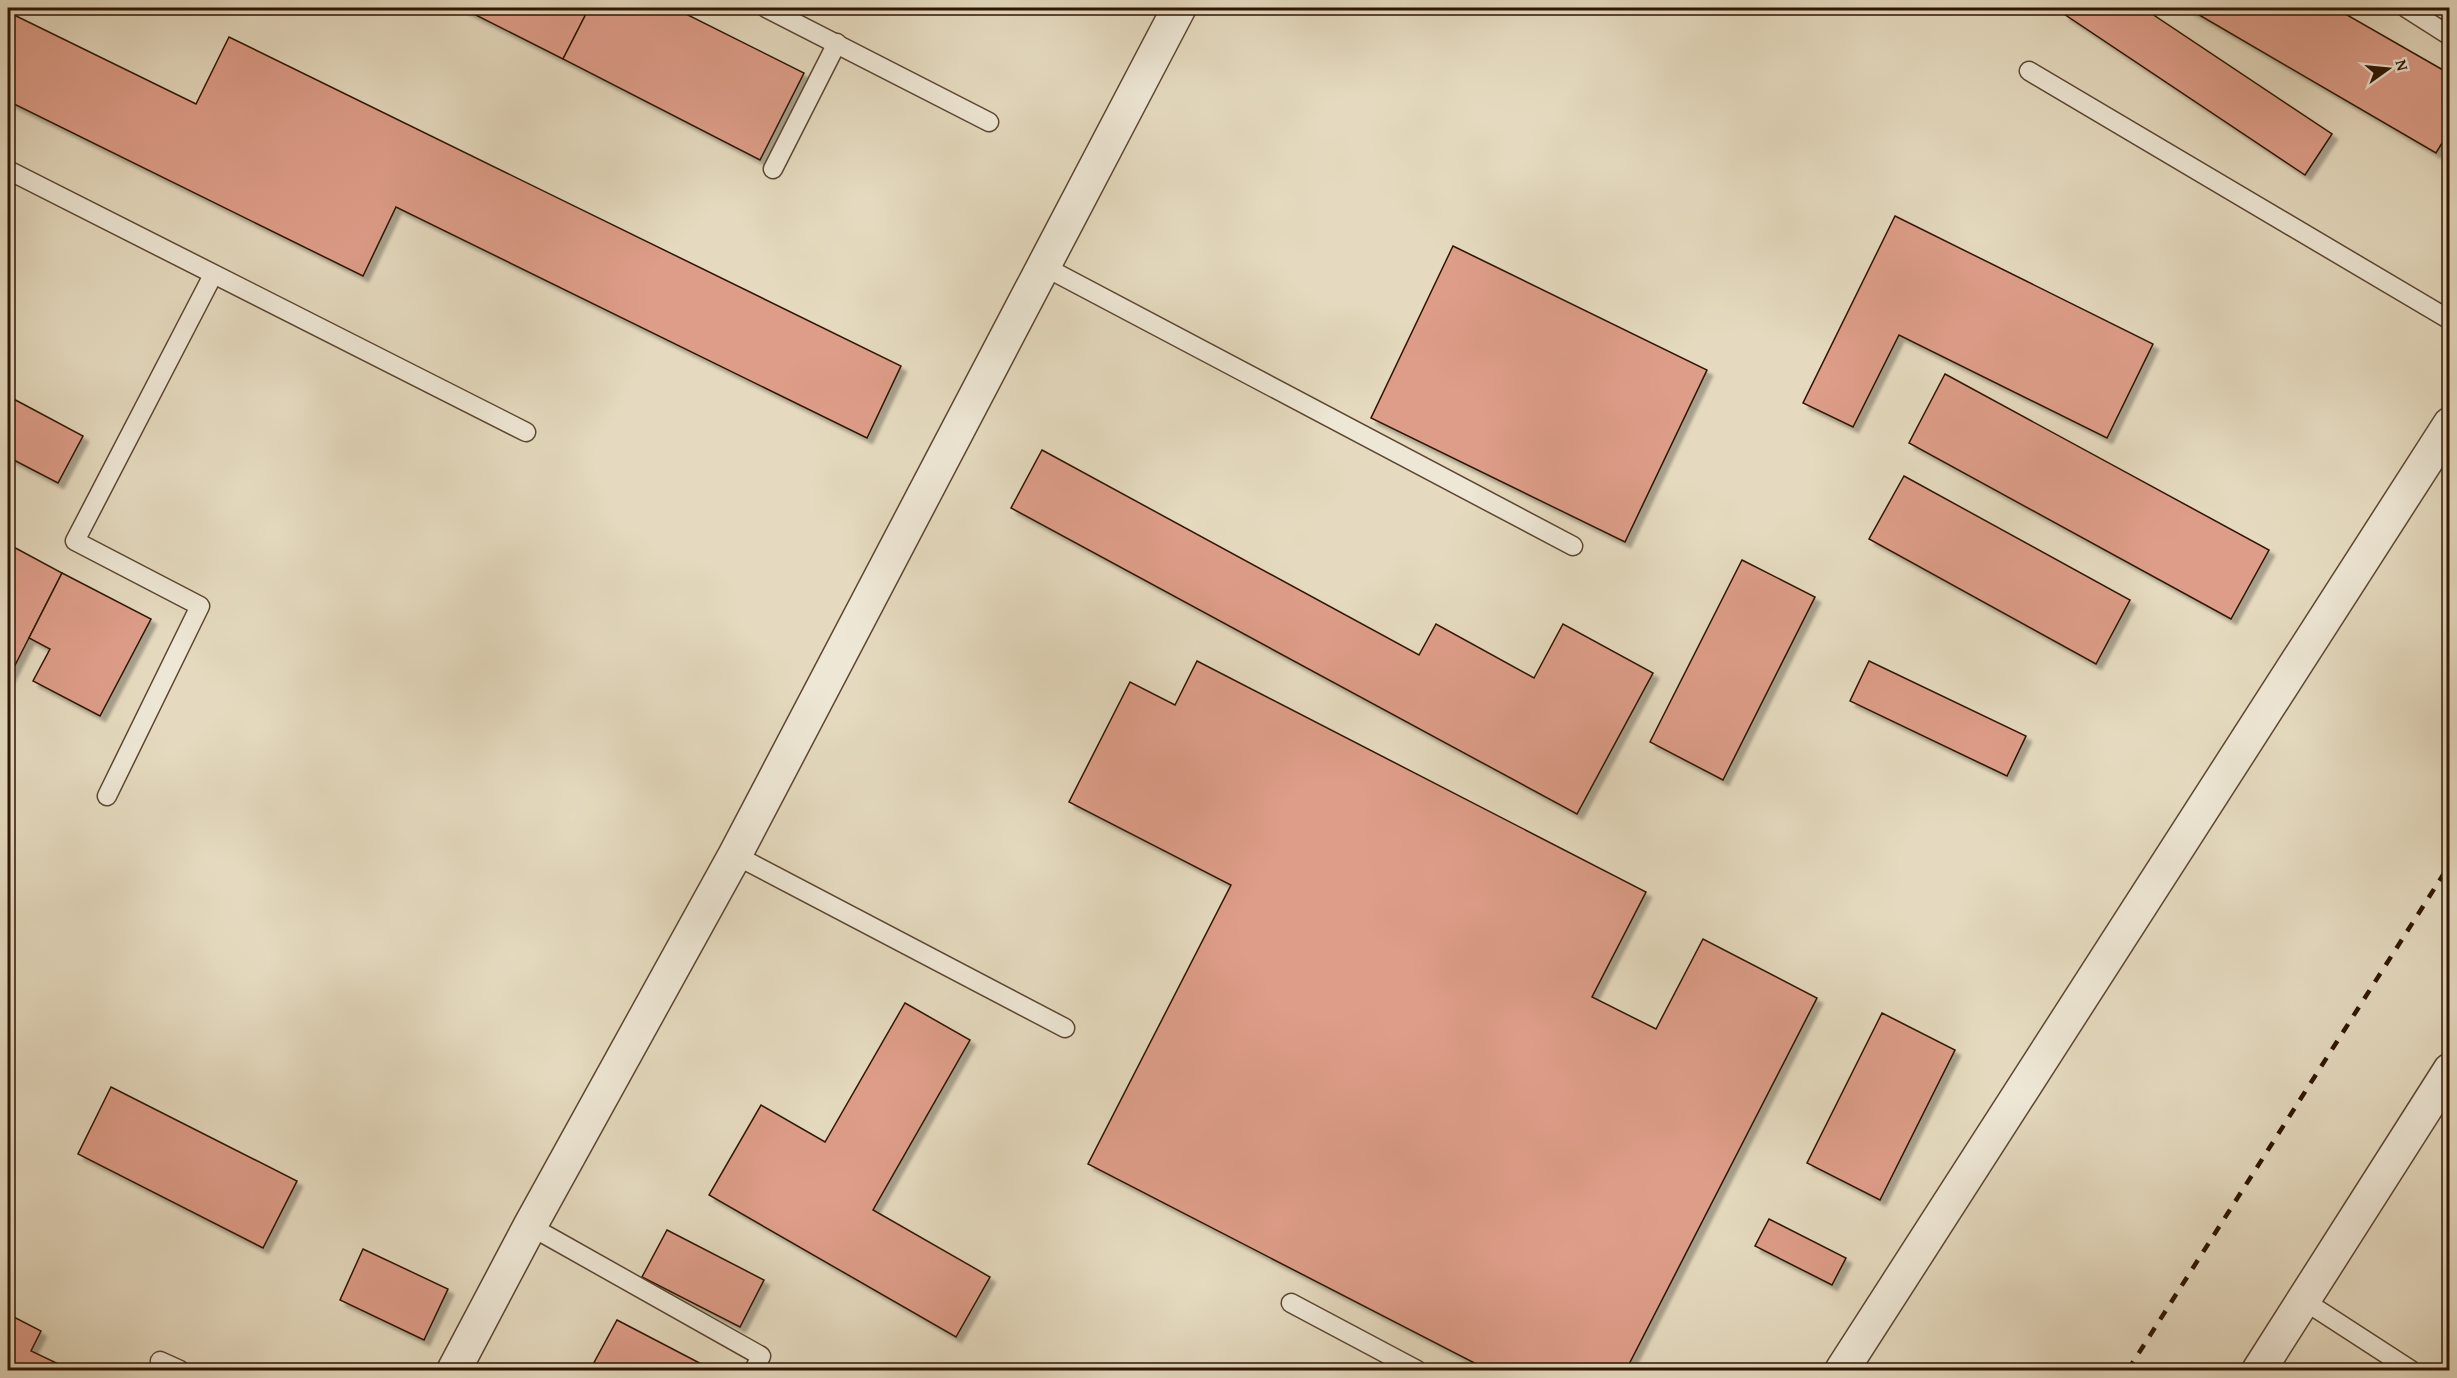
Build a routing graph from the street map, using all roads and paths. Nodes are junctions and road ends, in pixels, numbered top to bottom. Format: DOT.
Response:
graph roads {
  1 [pos="766,8"];
  2 [pos="1179,8"];
  3 [pos="2406,8"];
  4 [pos="2450,36"];
  5 [pos="837,43"];
  6 [pos="2029,71"];
  7 [pos="989,122"];
  8 [pos="773,169"];
  9 [pos="8,170"];
  10 [pos="1045,267"];
  11 [pos="213,274"];
  12 [pos="2450,320"];
  13 [pos="2450,424"];
  14 [pos="526,432"];
  15 [pos="1573,546"];
  16 [pos="107,796"];
  17 [pos="735,855"];
  18 [pos="1065,1028"];
  19 [pos="2450,1070"];
  20 [pos="530,1226"];
  21 [pos="2303,1300"];
  22 [pos="1291,1302"];
  23 [pos="160,1361"];
  24 [pos="180,1371"];
  25 [pos="454,1371"];
  26 [pos="754,1371"];
  27 [pos="1418,1371"];
  28 [pos="1842,1371"];
  29 [pos="2259,1371"];
  30 [pos="2411,1371"];
  1 -- 5 [label="lane"];
  2 -- 10 [label="street"];
  3 -- 4 [label="lane"];
  5 -- 7 [label="lane"];
  5 -- 8 [label="lane"];
  6 -- 12 [label="lane"];
  9 -- 11 [label="lane"];
  10 -- 15 [label="lane"];
  10 -- 17 [label="street"];
  11 -- 14 [label="lane"];
  11 -- 16 [label="lane"];
  13 -- 28 [label="street"];
  17 -- 18 [label="lane"];
  17 -- 20 [label="street"];
  19 -- 21 [label="street"];
  20 -- 25 [label="street"];
  20 -- 26 [label="lane"];
  21 -- 29 [label="street"];
  21 -- 30 [label="lane"];
  22 -- 27 [label="lane"];
  23 -- 24 [label="lane"];
}
